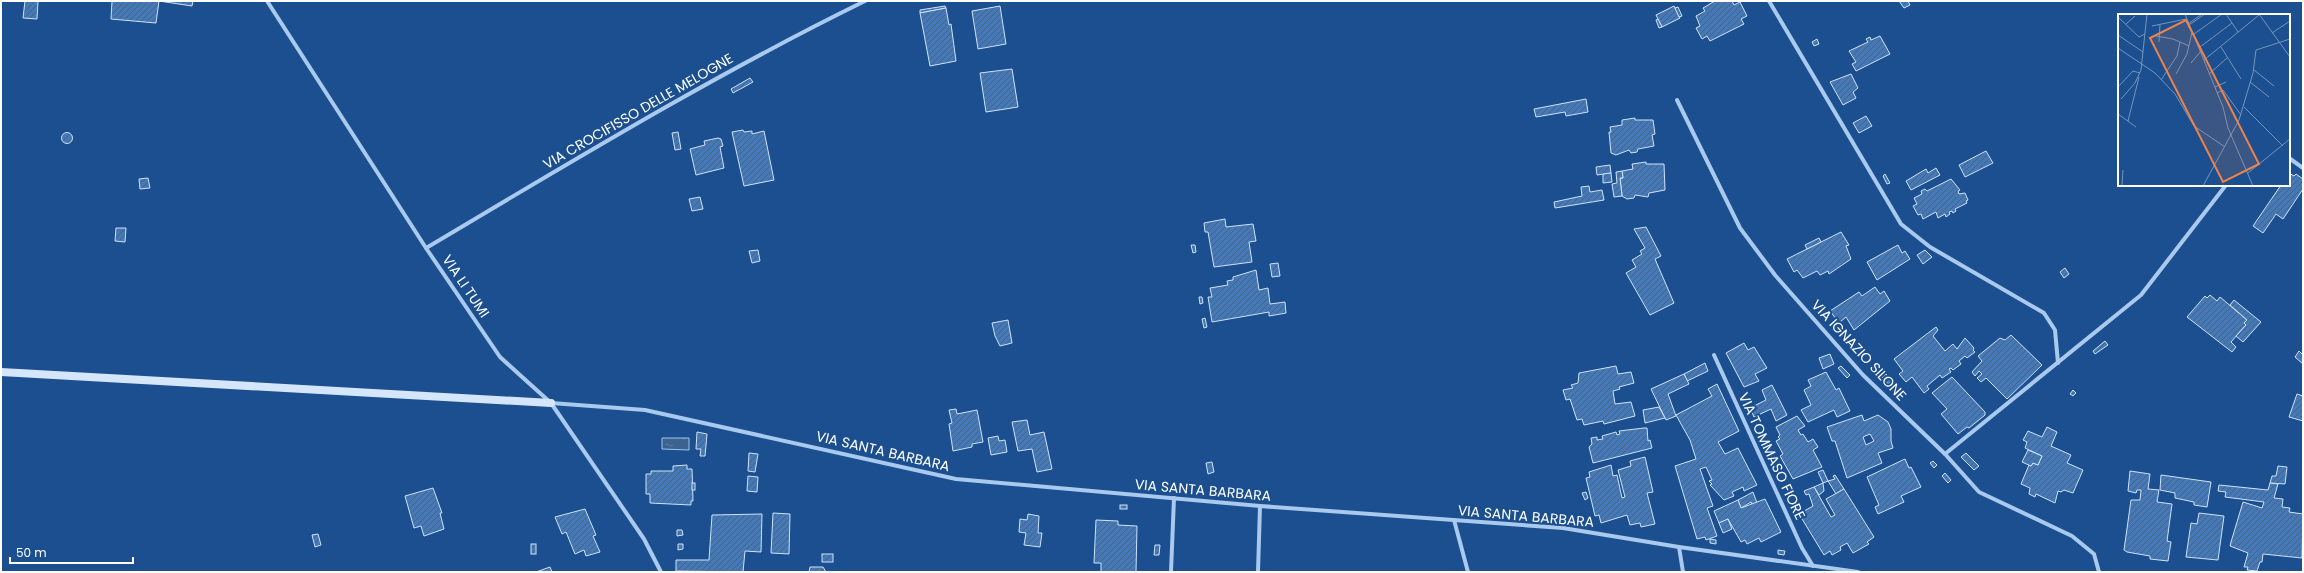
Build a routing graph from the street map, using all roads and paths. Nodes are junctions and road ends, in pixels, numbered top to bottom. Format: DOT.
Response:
graph roads {
  1 [pos="267,1"];
  2 [pos="865,1"];
  3 [pos="1769,1"];
  4 [pos="1678,100"];
  5 [pos="2290,159"];
  6 [pos="2303,168"];
  7 [pos="2225,186"];
  8 [pos="426,248"];
  9 [pos="1714,355"];
  10 [pos="2058,362"];
  11 [pos="1,372"];
  12 [pos="551,403"];
  13 [pos="1945,454"];
  14 [pos="1174,498"];
  15 [pos="1260,506"];
  16 [pos="1454,520"];
  17 [pos="1678,547"];
  18 [pos="1813,566"];
  19 [pos="661,572"];
  20 [pos="1170,572"];
  21 [pos="1258,572"];
  22 [pos="1468,572"];
  23 [pos="1683,572"];
  24 [pos="1858,572"];
  25 [pos="2099,572"];
  1 -- 8 [label="street, VIA LI TUMI"];
  2 -- 8 [label="street, VIA CROCIFISSO DELLE MELOGNE"];
  3 -- 10 [label="street"];
  4 -- 13 [label="street, VIA IGNAZIO SILONE"];
  5 -- 6 [label="street"];
  7 -- 10 [label="street"];
  8 -- 12 [label="street, VIA LI TUMI"];
  9 -- 18 [label="street, VIA TOMMASO FIORE"];
  10 -- 13 [label="street"];
  11 -- 12 [label="street"];
  12 -- 14 [label="street, VIA SANTA BARBARA"];
  12 -- 19 [label="street, VIA LI TUMI"];
  13 -- 25 [label="street, VIA IGNAZIO SILONE"];
  14 -- 15 [label="street, VIA SANTA BARBARA"];
  14 -- 20 [label="street"];
  15 -- 16 [label="street, VIA SANTA BARBARA"];
  15 -- 21 [label="street"];
  16 -- 17 [label="street, VIA SANTA BARBARA"];
  16 -- 22 [label="street"];
  17 -- 18 [label="street, VIA SANTA BARBARA"];
  17 -- 23 [label="street"];
  18 -- 24 [label="street, VIA SANTA BARBARA"];
}
